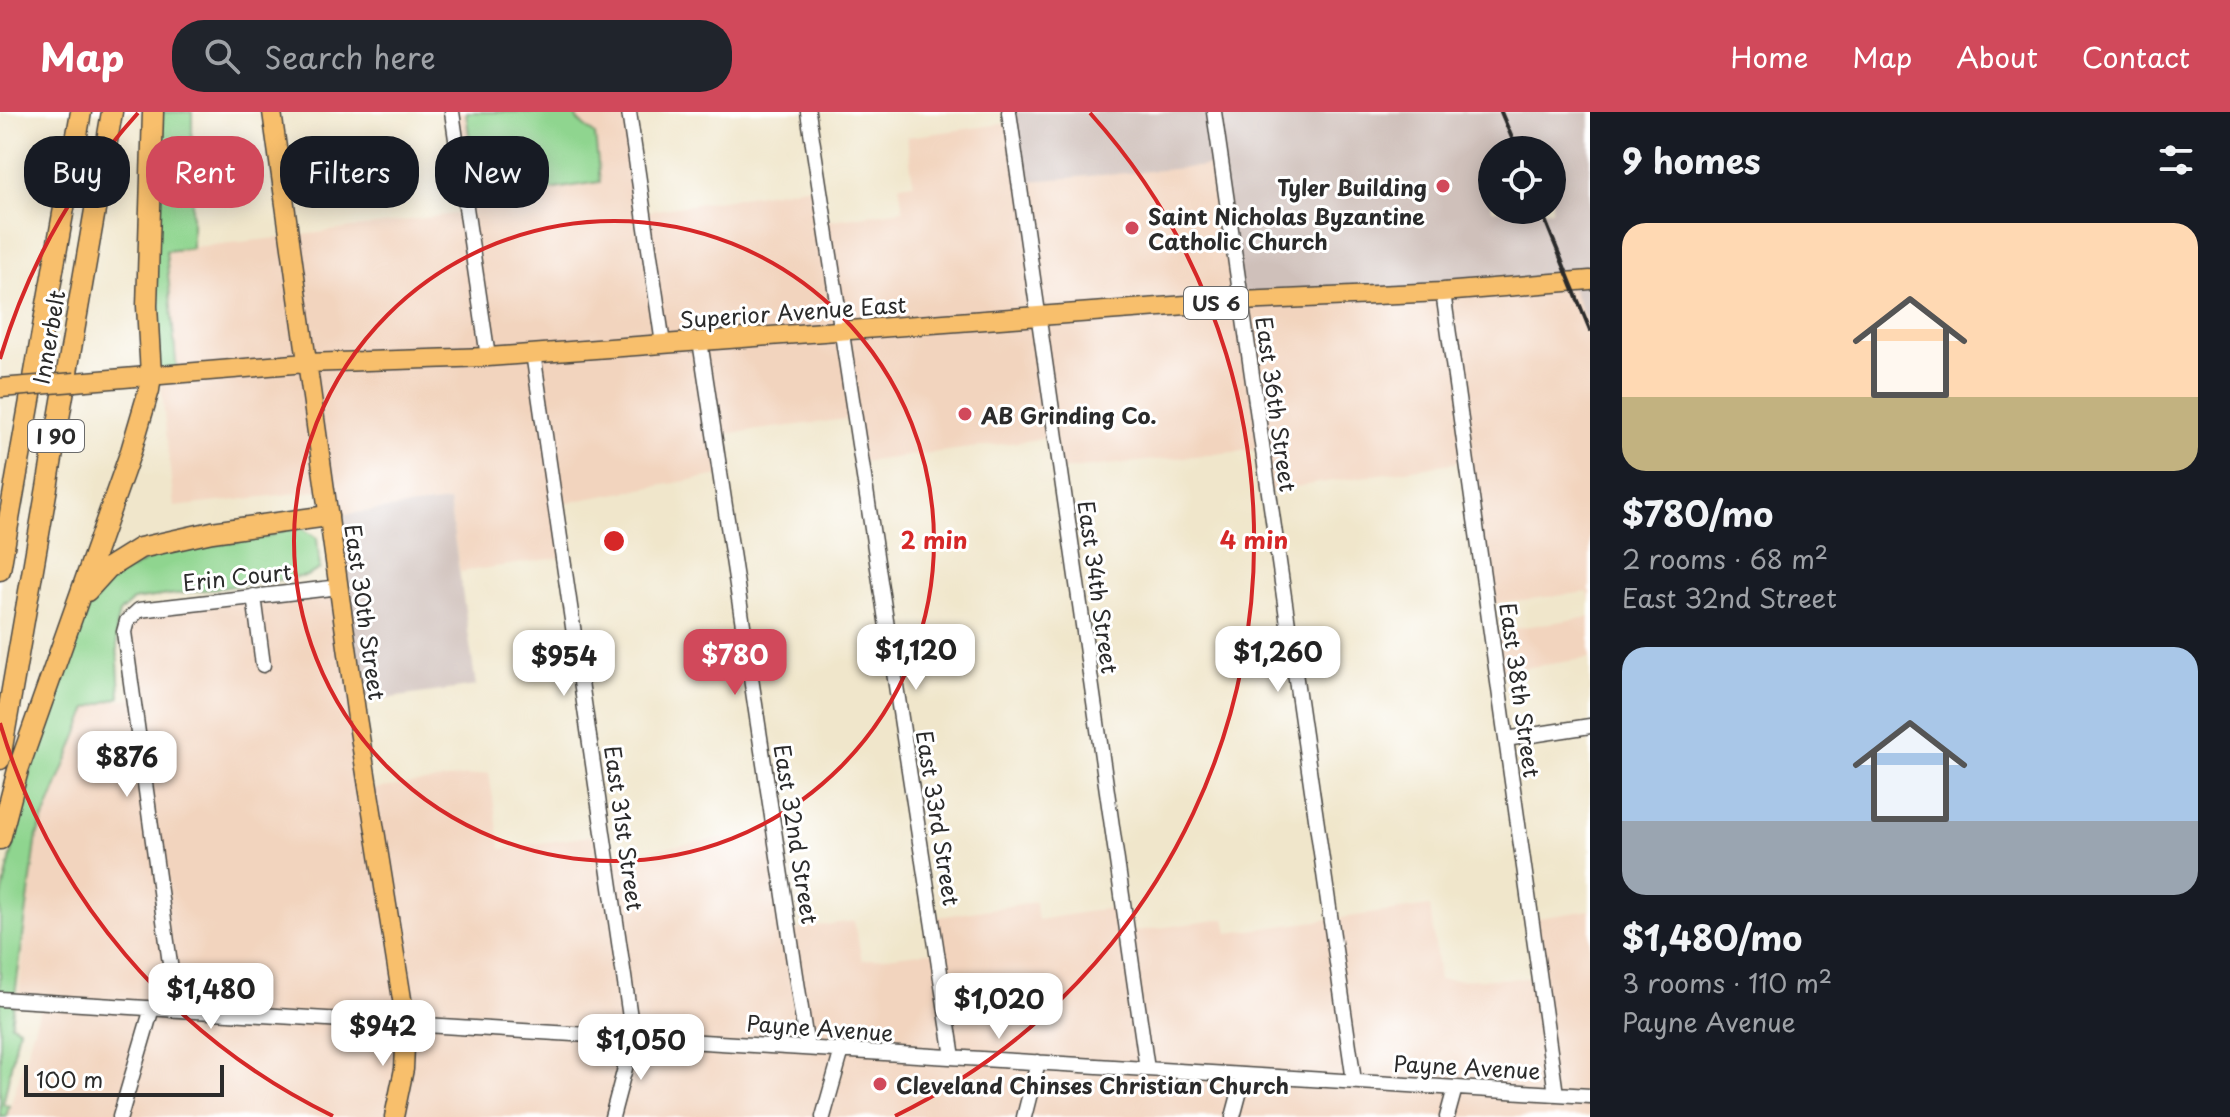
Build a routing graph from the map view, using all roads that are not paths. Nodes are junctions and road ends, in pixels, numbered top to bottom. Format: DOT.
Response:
graph roads {
  1 [pos="81,112"];
  2 [pos="112,112"];
  3 [pos="153,112"];
  4 [pos="272,112"];
  5 [pos="452,112"];
  6 [pos="629,112"];
  7 [pos="808,112"];
  8 [pos="1009,112"];
  9 [pos="1214,112"];
  10 [pos="1590,280"];
  11 [pos="1443,292"];
  12 [pos="1240,301"];
  13 [pos="1038,317"];
  14 [pos="842,332"];
  15 [pos="700,341"];
  16 [pos="663,344"];
  17 [pos="533,353"];
  18 [pos="488,357"];
  19 [pos="306,363"];
  20 [pos="151,375"];
  21 [pos="0,388"];
  22 [pos="328,516"];
  23 [pos="0,570"];
  24 [pos="340,587"];
  25 [pos="254,596"];
  26 [pos="76,608"];
  27 [pos="263,665"];
  28 [pos="1590,726"];
  29 [pos="1506,739"];
  30 [pos="0,759"];
  31 [pos="0,839"];
  32 [pos="0,999"];
  33 [pos="152,1008"];
  34 [pos="171,1010"];
  35 [pos="406,1024"];
  36 [pos="633,1038"];
  37 [pos="807,1048"];
  38 [pos="842,1050"];
  39 [pos="953,1057"];
  40 [pos="1038,1062"];
  41 [pos="1147,1069"];
  42 [pos="1244,1076"];
  43 [pos="1354,1081"];
  44 [pos="1455,1088"];
  45 [pos="1556,1094"];
  46 [pos="1590,1096"];
  47 [pos="120,1117"];
  48 [pos="394,1117"];
  49 [pos="612,1117"];
  50 [pos="823,1117"];
  51 [pos="1024,1117"];
  52 [pos="1233,1117"];
  53 [pos="1447,1117"];
  1 -- 23 [label="highway, Innerbelt / I 90"];
  2 -- 30 [label="highway, Innerbelt / I 90"];
  3 -- 20 [label="highway"];
  4 -- 19 [label="main road, East 30th Street"];
  5 -- 18 [label="street"];
  6 -- 16 [label="street"];
  7 -- 14 [label="street, East 33rd Street"];
  8 -- 13 [label="street, East 34th Street"];
  9 -- 12 [label="street, East 36th Street"];
  10 -- 11 [label="main road, Superior Avenue East / US 6"];
  11 -- 12 [label="main road, Superior Avenue East / US 6"];
  11 -- 29 [label="street, East 38th Street"];
  12 -- 13 [label="main road, Superior Avenue East / US 6"];
  12 -- 43 [label="street, East 36th Street"];
  13 -- 14 [label="main road, Superior Avenue East / US 6"];
  13 -- 41 [label="street, East 34th Street"];
  14 -- 15 [label="main road, Superior Avenue East / US 6"];
  14 -- 39 [label="street, East 33rd Street"];
  15 -- 16 [label="main road, Superior Avenue East / US 6"];
  15 -- 37 [label="street, East 32nd Street"];
  16 -- 17 [label="main road, Superior Avenue East / US 6"];
  17 -- 18 [label="main road, Superior Avenue East / US 6"];
  17 -- 36 [label="street, East 31st Street"];
  18 -- 19 [label="main road, Superior Avenue East / US 6"];
  19 -- 20 [label="main road, Superior Avenue East / US 6"];
  19 -- 22 [label="main road, East 30th Street"];
  20 -- 21 [label="main road, Superior Avenue East / US 6, bridge"];
  20 -- 26 [label="highway"];
  22 -- 24 [label="main road, East 30th Street"];
  22 -- 26 [label="highway"];
  24 -- 25 [label="street, Erin Court"];
  24 -- 35 [label="main road, East 30th Street"];
  25 -- 27 [label="street"];
  25 -- 34 [label="street, Erin Court"];
  26 -- 31 [label="highway"];
  28 -- 29 [label="street"];
  29 -- 45 [label="street, East 38th Street"];
  32 -- 33 [label="street, Payne Avenue"];
  33 -- 34 [label="street, Payne Avenue"];
  33 -- 47 [label="street"];
  34 -- 35 [label="street, Payne Avenue"];
  35 -- 36 [label="street, Payne Avenue"];
  35 -- 48 [label="main road, East 30th Street"];
  36 -- 37 [label="street, Payne Avenue"];
  36 -- 49 [label="street, East 31st Street"];
  37 -- 38 [label="street, Payne Avenue"];
  38 -- 39 [label="street, Payne Avenue"];
  38 -- 50 [label="street"];
  39 -- 40 [label="street, Payne Avenue"];
  40 -- 41 [label="street, Payne Avenue"];
  40 -- 51 [label="street"];
  41 -- 42 [label="street, Payne Avenue"];
  42 -- 43 [label="street, Payne Avenue"];
  42 -- 52 [label="street"];
  43 -- 44 [label="street, Payne Avenue"];
  44 -- 45 [label="street, Payne Avenue"];
  44 -- 53 [label="street"];
  45 -- 46 [label="street, Payne Avenue"];
}
